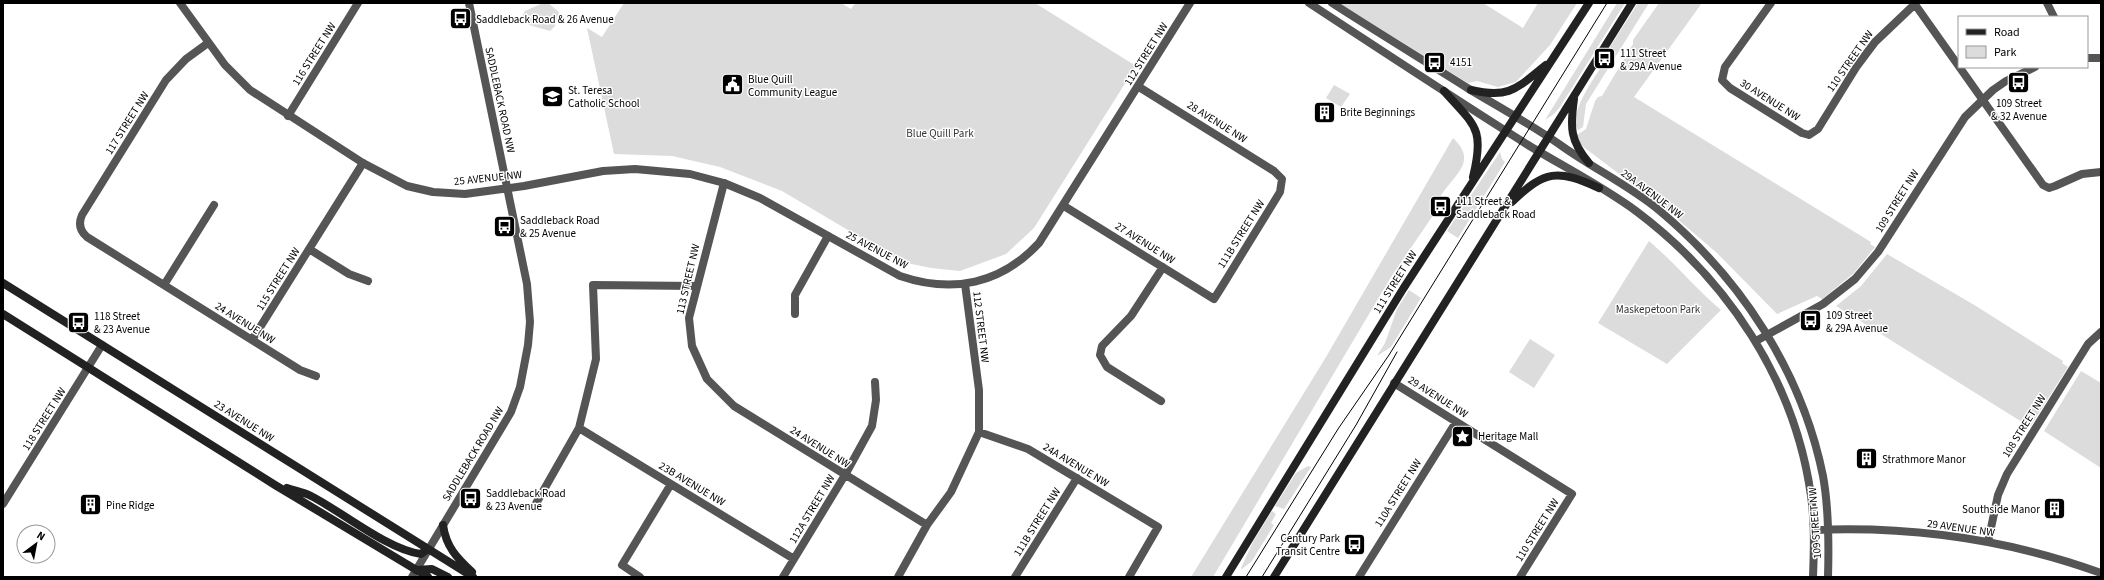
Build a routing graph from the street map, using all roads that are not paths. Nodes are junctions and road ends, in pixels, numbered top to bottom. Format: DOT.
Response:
graph roads {
  1 [pos="180,3"];
  2 [pos="358,3"];
  3 [pos="469,3"];
  4 [pos="1190,3"];
  5 [pos="1309,3"];
  6 [pos="1332,3"];
  7 [pos="1589,3"];
  8 [pos="1632,3"];
  9 [pos="1771,3"];
  10 [pos="2047,3"];
  11 [pos="1914,4"];
  12 [pos="2054,16"];
  13 [pos="208,43"];
  14 [pos="2088,58"];
  15 [pos="2101,58"];
  16 [pos="1551,61"];
  17 [pos="1958,66"];
  18 [pos="1959,68"];
  19 [pos="2033,68"];
  20 [pos="1139,87"];
  21 [pos="1471,90"];
  22 [pos="1444,91"];
  23 [pos="1574,96"];
  24 [pos="1981,99"];
  25 [pos="288,116"];
  26 [pos="1516,117"];
  27 [pos="1507,130"];
  28 [pos="1809,135"];
  29 [pos="1549,137"];
  30 [pos="1540,152"];
  31 [pos="363,163"];
  32 [pos="1589,163"];
  33 [pos="2101,172"];
  34 [pos="1282,179"];
  35 [pos="724,183"];
  36 [pos="1472,184"];
  37 [pos="507,188"];
  38 [pos="1599,188"];
  39 [pos="214,205"];
  40 [pos="1064,206"];
  41 [pos="1503,211"];
  42 [pos="80,226"];
  43 [pos="828,236"];
  44 [pos="309,249"];
  45 [pos="1163,267"];
  46 [pos="368,281"];
  47 [pos="3,283"];
  48 [pos="965,284"];
  49 [pos="164,285"];
  50 [pos="697,286"];
  51 [pos="1214,299"];
  52 [pos="3,314"];
  53 [pos="795,314"];
  54 [pos="2101,332"];
  55 [pos="1767,335"];
  56 [pos="252,340"];
  57 [pos="1756,341"];
  58 [pos="102,345"];
  59 [pos="88,368"];
  60 [pos="316,376"];
  61 [pos="708,379"];
  62 [pos="875,382"];
  63 [pos="1394,383"];
  64 [pos="1161,401"];
  65 [pos="1456,422"];
  66 [pos="579,428"];
  67 [pos="979,432"];
  68 [pos="845,475"];
  69 [pos="1077,478"];
  70 [pos="671,484"];
  71 [pos="275,485"];
  72 [pos="1572,494"];
  73 [pos="3,504"];
  74 [pos="534,506"];
  75 [pos="443,525"];
  76 [pos="927,525"];
  77 [pos="1828,529"];
  78 [pos="1814,530"];
  79 [pos="1988,542"];
  80 [pos="428,549"];
  81 [pos="794,559"];
  82 [pos="414,573"];
  83 [pos="2101,573"];
  84 [pos="428,577"];
  85 [pos="448,577"];
  86 [pos="473,577"];
  87 [pos="476,577"];
  88 [pos="640,577"];
  89 [pos="783,577"];
  90 [pos="898,577"];
  91 [pos="1015,577"];
  92 [pos="1129,577"];
  93 [pos="1226,577"];
  94 [pos="1274,577"];
  95 [pos="1359,577"];
  96 [pos="1520,577"];
  97 [pos="1813,577"];
  98 [pos="1828,577"];
  1 -- 13 [label="street, 25 AVENUE NW"];
  2 -- 25 [label="street, 116 STREET NW"];
  3 -- 37 [label="street, SADDLEBACK ROAD NW"];
  4 -- 20 [label="street, 112 STREET NW"];
  5 -- 22 [label="street"];
  6 -- 21 [label="street"];
  7 -- 16 [label="main road, 111 STREET NW"];
  8 -- 23 [label="main road"];
  9 -- 28 [label="street, 30 AVENUE NW"];
  10 -- 12 [label="street"];
  11 -- 17 [label="street"];
  11 -- 28 [label="street, 110 STREET NW"];
  13 -- 25 [label="street, 25 AVENUE NW"];
  13 -- 42 [label="street, 117 STREET NW"];
  14 -- 15 [label="street"];
  16 -- 21 [label="main road"];
  16 -- 26 [label="main road, 111 STREET NW"];
  18 -- 24 [label="street"];
  19 -- 24 [label="street, 109 STREET NW"];
  20 -- 34 [label="street, 28 AVENUE NW"];
  20 -- 40 [label="street, 112 STREET NW"];
  21 -- 26 [label="street"];
  22 -- 27 [label="street"];
  22 -- 36 [label="main road"];
  23 -- 29 [label="main road"];
  23 -- 32 [label="main road"];
  24 -- 33 [label="street"];
  24 -- 55 [label="street, 109 STREET NW"];
  25 -- 31 [label="street, 25 AVENUE NW"];
  26 -- 27 [label="main road, 111 STREET NW"];
  26 -- 29 [label="street, 29A AVENUE NW"];
  27 -- 30 [label="street"];
  27 -- 36 [label="main road, 111 STREET NW"];
  29 -- 30 [label="main road"];
  29 -- 32 [label="street, 29A AVENUE NW"];
  30 -- 38 [label="street"];
  30 -- 41 [label="main road"];
  31 -- 37 [label="street, 25 AVENUE NW"];
  31 -- 44 [label="street, 115 STREET NW"];
  32 -- 55 [label="street, 29A AVENUE NW"];
  34 -- 51 [label="street, 111B STREET NW"];
  35 -- 37 [label="street, 25 AVENUE NW"];
  35 -- 43 [label="street, 25 AVENUE NW"];
  35 -- 50 [label="street, 113 STREET NW"];
  36 -- 93 [label="main road, 111 STREET NW"];
  37 -- 75 [label="street, SADDLEBACK ROAD NW"];
  38 -- 41 [label="main road"];
  38 -- 57 [label="street"];
  39 -- 49 [label="street"];
  40 -- 45 [label="street, 27 AVENUE NW"];
  40 -- 48 [label="street, 112 STREET NW"];
  41 -- 63 [label="main road"];
  42 -- 49 [label="street, 24 AVENUE NW"];
  43 -- 48 [label="street, 25 AVENUE NW"];
  43 -- 53 [label="street, 25 AVENUE NW"];
  44 -- 46 [label="street, 115 STREET NW"];
  44 -- 56 [label="street, 115 STREET NW"];
  45 -- 51 [label="street, 27 AVENUE NW"];
  45 -- 64 [label="street"];
  47 -- 58 [label="main road, 23 AVENUE NW"];
  48 -- 67 [label="street, 112 STREET NW"];
  49 -- 56 [label="street, 24 AVENUE NW"];
  50 -- 61 [label="street, 113 STREET NW"];
  50 -- 66 [label="street"];
  52 -- 59 [label="main road"];
  54 -- 79 [label="street, 108 STREET NW"];
  55 -- 57 [label="street, 109 STREET NW"];
  55 -- 77 [label="street, 109 STREET NW"];
  56 -- 60 [label="street, 24 AVENUE NW"];
  57 -- 78 [label="street, 109 STREET NW"];
  58 -- 59 [label="street, 118 STREET NW"];
  58 -- 80 [label="main road, 23 AVENUE NW"];
  59 -- 71 [label="main road"];
  59 -- 73 [label="street, 118 STREET NW"];
  61 -- 68 [label="street, 24 AVENUE NW"];
  62 -- 68 [label="street, 112A STREET NW"];
  63 -- 65 [label="street, 29 AVENUE NW"];
  63 -- 94 [label="main road"];
  65 -- 72 [label="street, 29 AVENUE NW"];
  65 -- 95 [label="street, 110A STREET NW"];
  66 -- 70 [label="street, 23B AVENUE NW"];
  66 -- 74 [label="street"];
  67 -- 69 [label="street, 24A AVENUE NW"];
  67 -- 76 [label="street, 112 STREET NW"];
  68 -- 76 [label="street, 24 AVENUE NW"];
  68 -- 81 [label="street, 112A STREET NW"];
  69 -- 91 [label="street, 111B STREET NW"];
  69 -- 92 [label="street, 24A AVENUE NW"];
  70 -- 81 [label="street, 23B AVENUE NW"];
  70 -- 88 [label="street"];
  71 -- 80 [label="main road"];
  71 -- 82 [label="main road"];
  72 -- 96 [label="street, 110 STREET NW"];
  75 -- 80 [label="street, SADDLEBACK ROAD NW"];
  75 -- 87 [label="main road"];
  76 -- 90 [label="street, 112 STREET NW"];
  77 -- 78 [label="street, 29 AVENUE NW"];
  77 -- 79 [label="street, 29 AVENUE NW"];
  77 -- 98 [label="street, 109 STREET NW"];
  78 -- 97 [label="street, 109 STREET NW"];
  79 -- 83 [label="street, 29 AVENUE NW"];
  80 -- 82 [label="street, SADDLEBACK ROAD NW"];
  80 -- 86 [label="main road, 23 AVENUE NW"];
  81 -- 89 [label="street, 112A STREET NW"];
  82 -- 84 [label="main road"];
  82 -- 85 [label="main road"];
}
